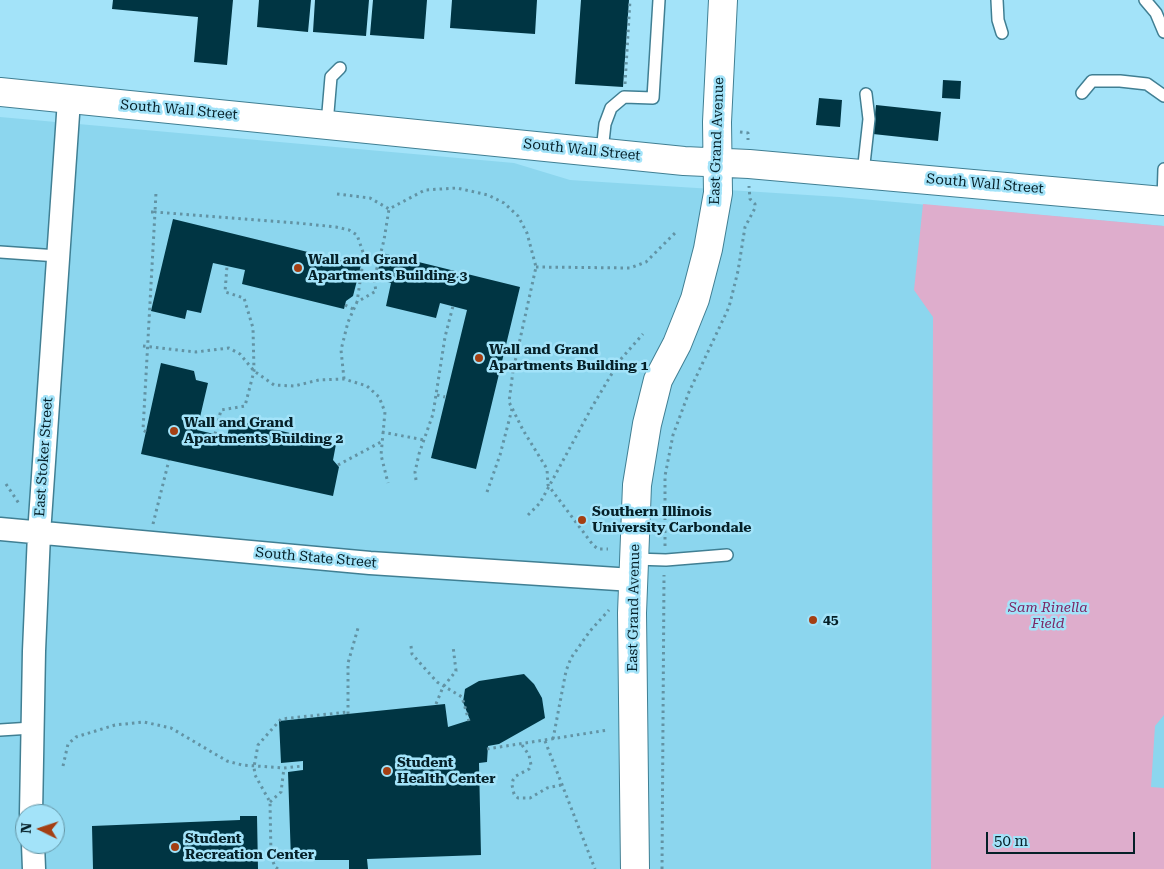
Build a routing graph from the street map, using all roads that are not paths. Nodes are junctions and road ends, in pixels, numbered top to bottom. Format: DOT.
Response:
graph roads {
  1 [pos="659,0"];
  2 [pos="719,0"];
  3 [pos="997,0"];
  4 [pos="1145,0"];
  5 [pos="1164,32"];
  6 [pos="1002,33"];
  7 [pos="340,68"];
  8 [pos="0,92"];
  9 [pos="1082,93"];
  10 [pos="866,94"];
  11 [pos="1164,96"];
  12 [pos="69,100"];
  13 [pos="327,124"];
  14 [pos="602,152"];
  15 [pos="719,164"];
  16 [pos="1164,169"];
  17 [pos="863,174"];
  18 [pos="1163,201"];
  19 [pos="0,252"];
  20 [pos="58,256"];
  21 [pos="0,530"];
  22 [pos="39,534"];
  23 [pos="726,555"];
  24 [pos="634,570"];
  25 [pos="32,728"];
  26 [pos="0,730"];
  27 [pos="31,804"];
  28 [pos="33,854"];
  29 [pos="34,869"];
  30 [pos="635,869"];
  1 -- 14 [label="lane"];
  2 -- 15 [label="main road, East Grand Avenue"];
  3 -- 6 [label="lane"];
  4 -- 5 [label="lane"];
  7 -- 13 [label="lane"];
  8 -- 12 [label="main road, South Wall Street"];
  9 -- 11 [label="lane"];
  10 -- 17 [label="lane"];
  12 -- 13 [label="main road, South Wall Street"];
  12 -- 20 [label="street, East Stoker Street"];
  13 -- 14 [label="main road, South Wall Street"];
  14 -- 15 [label="main road, South Wall Street"];
  15 -- 17 [label="main road, South Wall Street"];
  15 -- 24 [label="main road, East Grand Avenue"];
  16 -- 18 [label="lane"];
  17 -- 18 [label="main road, South Wall Street"];
  19 -- 20 [label="lane"];
  20 -- 22 [label="street, East Stoker Street"];
  21 -- 22 [label="street, South State Street"];
  22 -- 24 [label="street, South State Street"];
  22 -- 25 [label="street, East Stoker Street"];
  23 -- 24 [label="lane"];
  24 -- 30 [label="main road, East Grand Avenue"];
  25 -- 26 [label="lane"];
  25 -- 27 [label="street, East Stoker Street"];
  28 -- 29 [label="street"];
}
